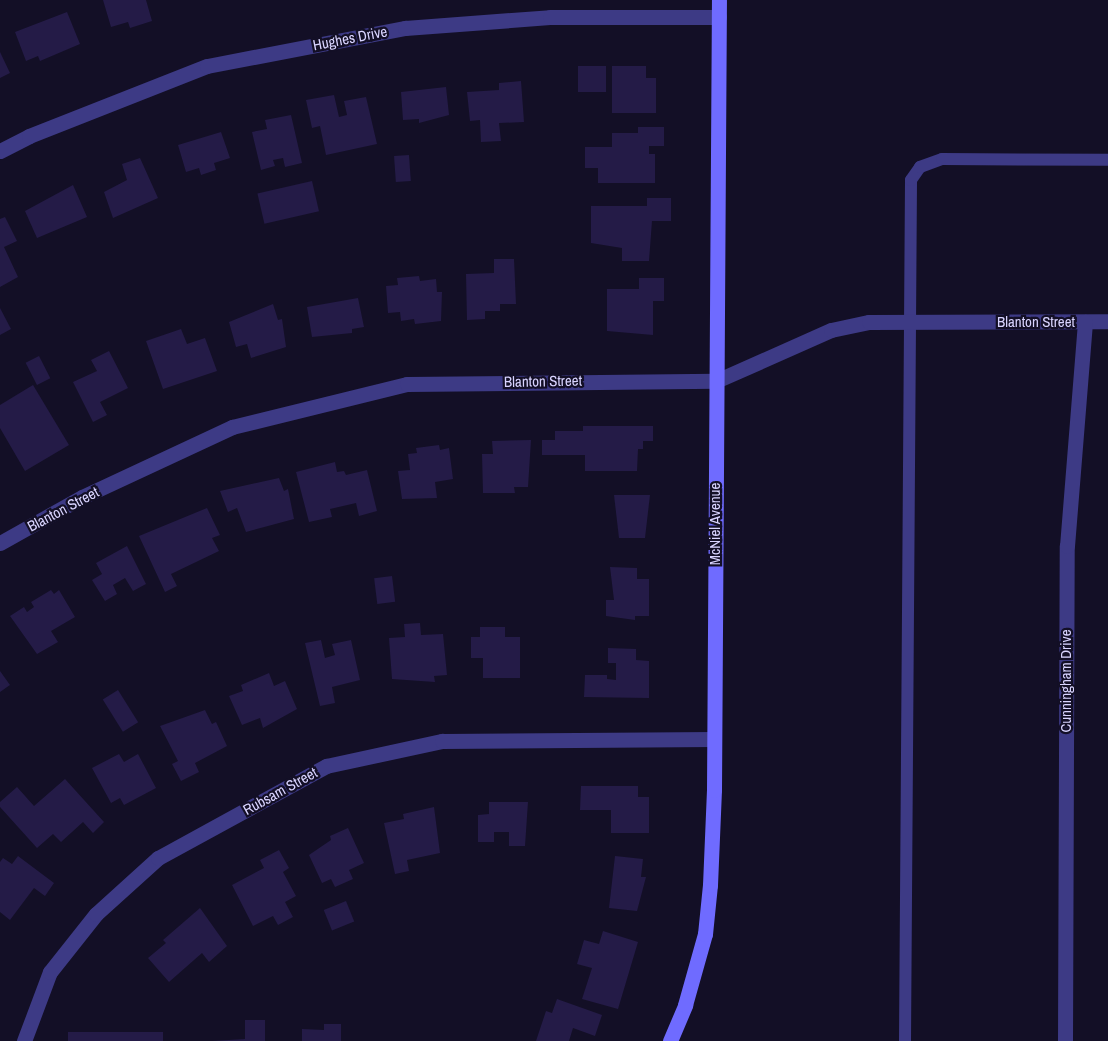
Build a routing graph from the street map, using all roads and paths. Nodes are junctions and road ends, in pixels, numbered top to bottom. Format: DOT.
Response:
graph roads {
  1 [pos="719,0"];
  2 [pos="719,17"];
  3 [pos="0,151"];
  4 [pos="1108,160"];
  5 [pos="1108,321"];
  6 [pos="910,322"];
  7 [pos="1085,322"];
  8 [pos="716,381"];
  9 [pos="0,543"];
  10 [pos="714,740"];
  11 [pos="24,1041"];
  12 [pos="670,1041"];
  13 [pos="905,1041"];
  14 [pos="1065,1041"];
  1 -- 2 [label="street, McNiel Avenue"];
  2 -- 3 [label="street, Hughes Drive"];
  2 -- 8 [label="street, McNiel Avenue"];
  4 -- 6 [label="lane"];
  5 -- 7 [label="street, Blanton Street"];
  6 -- 7 [label="street, Blanton Street"];
  6 -- 8 [label="street, Blanton Street"];
  6 -- 13 [label="lane"];
  7 -- 14 [label="street, Cunningham Drive"];
  8 -- 9 [label="street, Blanton Street"];
  8 -- 10 [label="street, McNiel Avenue"];
  10 -- 11 [label="street, Rubsam Street"];
  10 -- 12 [label="street, McNiel Avenue"];
}
